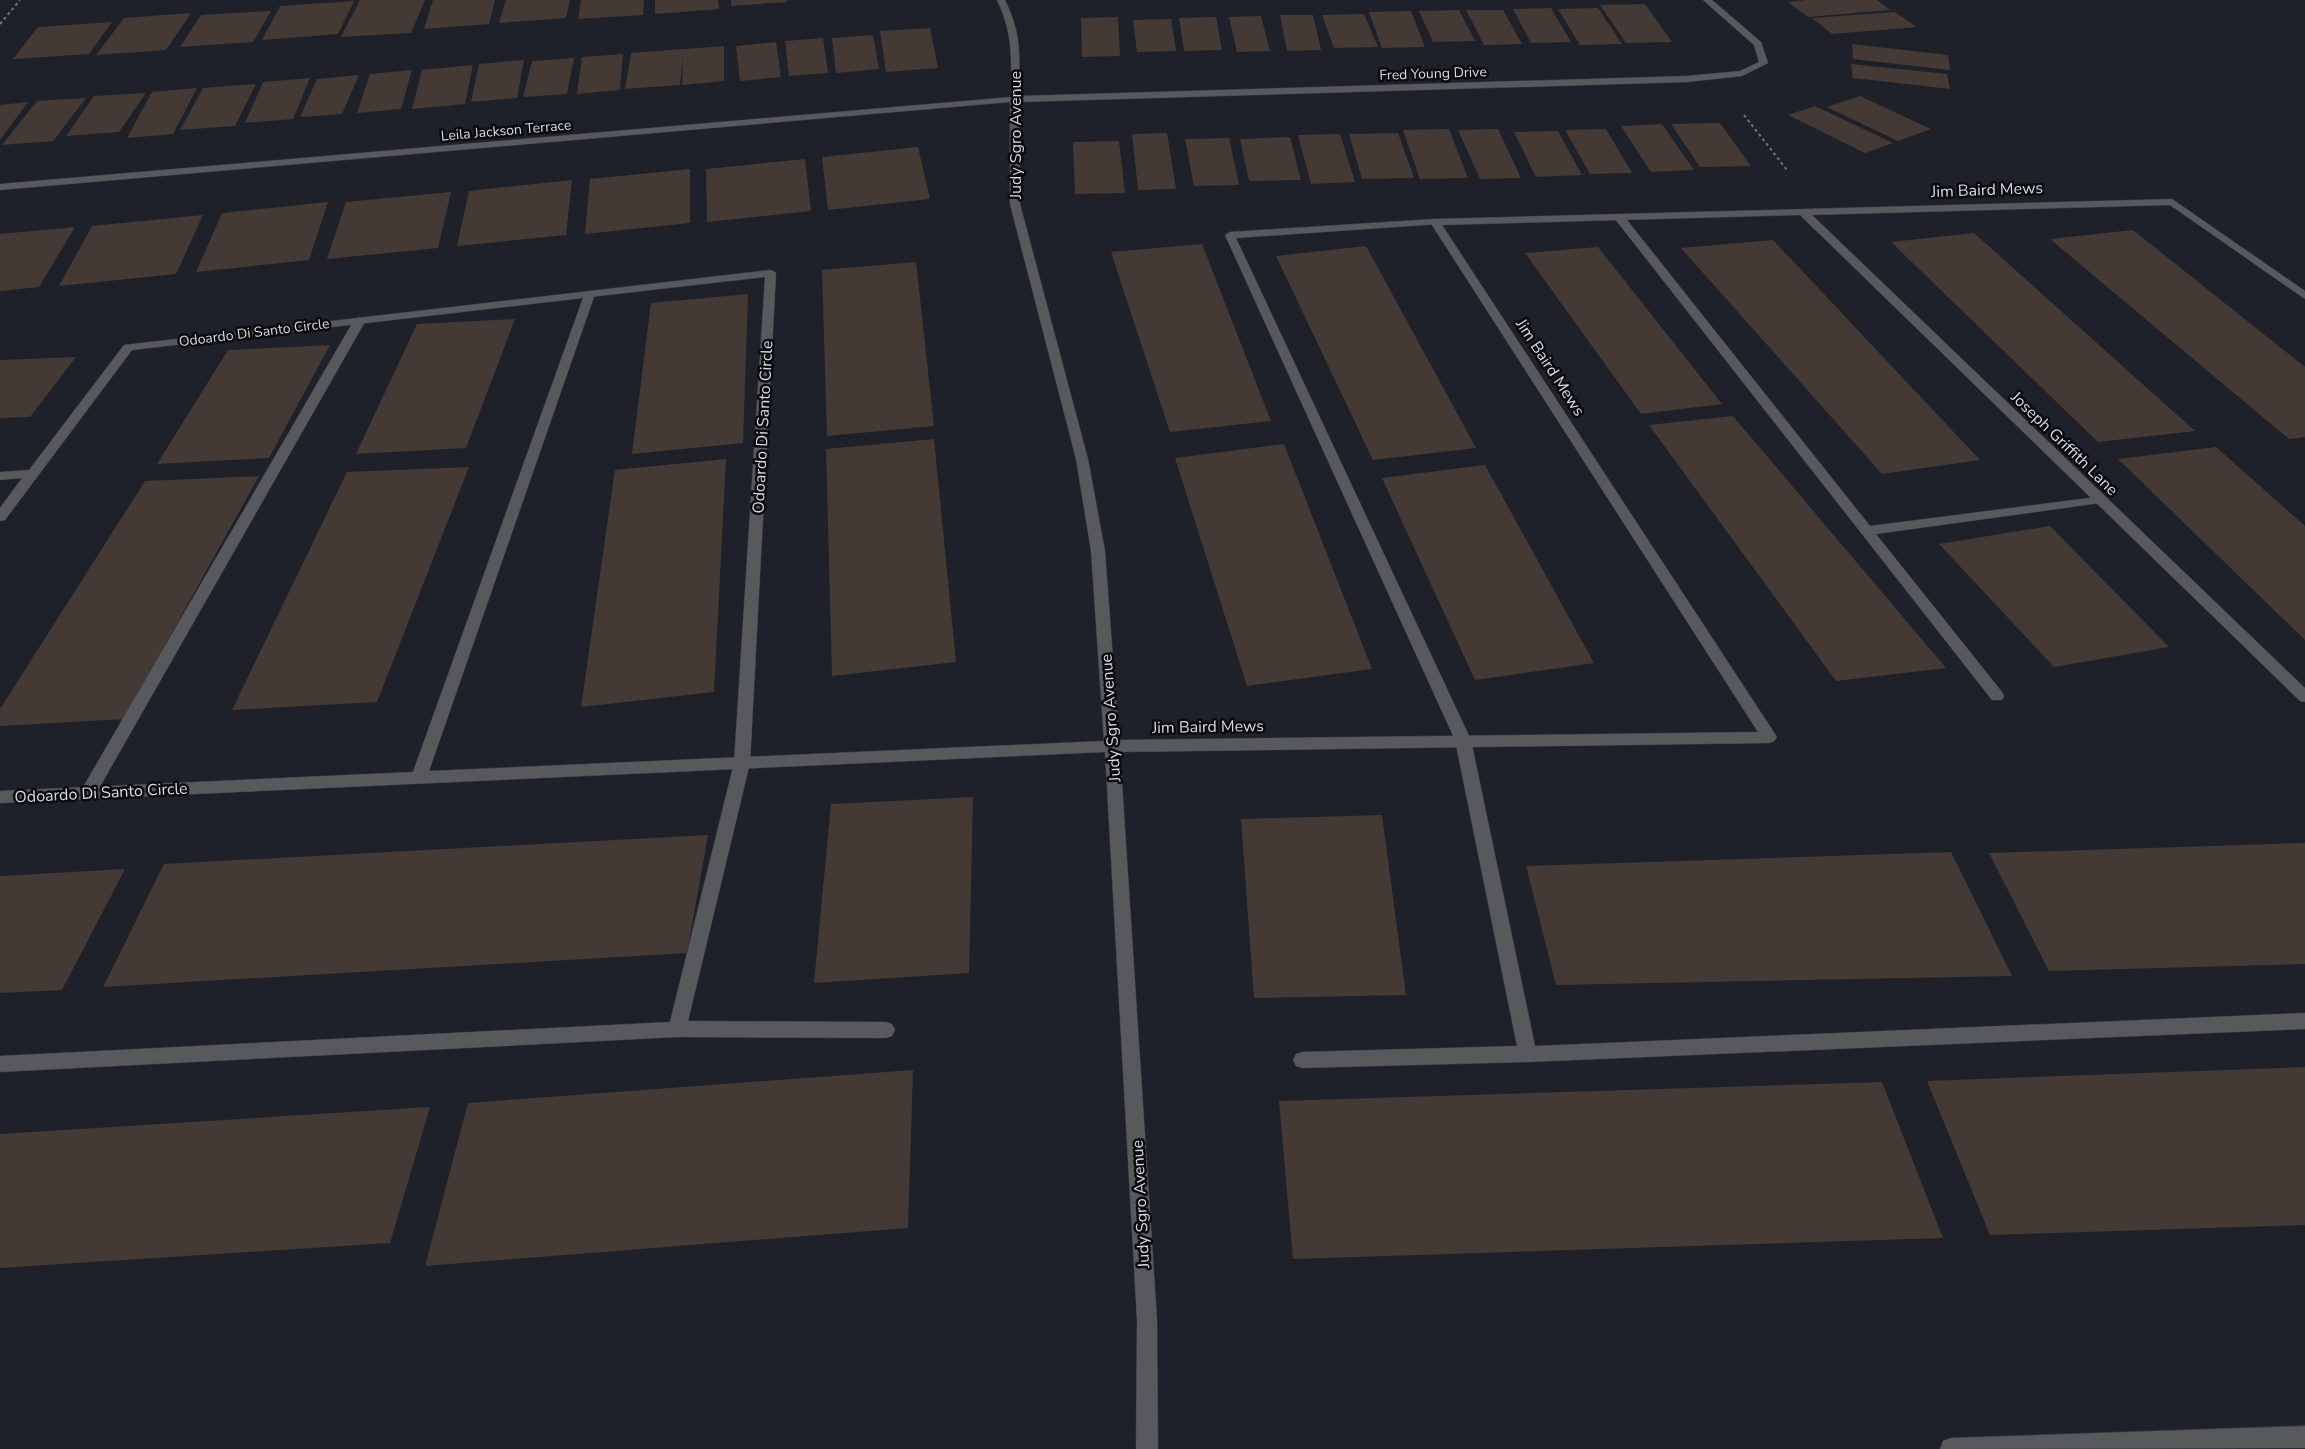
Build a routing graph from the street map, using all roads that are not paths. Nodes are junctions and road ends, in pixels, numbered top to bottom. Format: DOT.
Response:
graph roads {
  1 [pos="1001,0"];
  2 [pos="1707,0"];
  3 [pos="1014,99"];
  4 [pos="0,187"];
  5 [pos="1803,212"];
  6 [pos="1619,217"];
  7 [pos="1435,222"];
  8 [pos="590,294"];
  9 [pos="2305,296"];
  10 [pos="360,320"];
  11 [pos="32,474"];
  12 [pos="0,476"];
  13 [pos="2100,499"];
  14 [pos="0,517"];
  15 [pos="1868,531"];
  16 [pos="1997,696"];
  17 [pos="2305,697"];
  18 [pos="1463,740"];
  19 [pos="1112,746"];
  20 [pos="742,763"];
  21 [pos="419,778"];
  22 [pos="88,793"];
  23 [pos="0,797"];
  24 [pos="2305,1021"];
  25 [pos="677,1029"];
  26 [pos="886,1030"];
  27 [pos="1528,1054"];
  28 [pos="1302,1060"];
  29 [pos="0,1064"];
  30 [pos="2305,1437"];
  31 [pos="1147,1449"];
  32 [pos="1951,1449"];
  1 -- 3 [label="street, Judy Sgro Avenue"];
  2 -- 3 [label="street, Fred Young Drive"];
  3 -- 4 [label="street, Leila Jackson Terrace"];
  3 -- 19 [label="street, Judy Sgro Avenue"];
  5 -- 6 [label="street, Jim Baird Mews"];
  5 -- 9 [label="street, Jim Baird Mews"];
  5 -- 13 [label="street, Joseph Griffith Lane"];
  6 -- 7 [label="street, Jim Baird Mews"];
  6 -- 15 [label="street"];
  7 -- 18 [label="street"];
  7 -- 18 [label="street, Jim Baird Mews"];
  8 -- 10 [label="street, Odoardo Di Santo Circle"];
  8 -- 20 [label="street, Odoardo Di Santo Circle"];
  8 -- 21 [label="street"];
  10 -- 11 [label="street, Odoardo Di Santo Circle"];
  10 -- 22 [label="street"];
  11 -- 12 [label="street"];
  11 -- 14 [label="street, Odoardo Di Santo Circle"];
  13 -- 15 [label="street"];
  13 -- 17 [label="street, Joseph Griffith Lane"];
  15 -- 16 [label="street"];
  18 -- 19 [label="street, Jim Baird Mews"];
  18 -- 27 [label="street"];
  19 -- 20 [label="street, Odoardo Di Santo Circle"];
  19 -- 31 [label="street, Judy Sgro Avenue"];
  20 -- 21 [label="street, Odoardo Di Santo Circle"];
  20 -- 25 [label="street"];
  21 -- 22 [label="street, Odoardo Di Santo Circle"];
  22 -- 23 [label="street, Odoardo Di Santo Circle"];
  24 -- 27 [label="street"];
  25 -- 26 [label="street"];
  25 -- 29 [label="street"];
  27 -- 28 [label="street"];
  30 -- 32 [label="street"];
}
